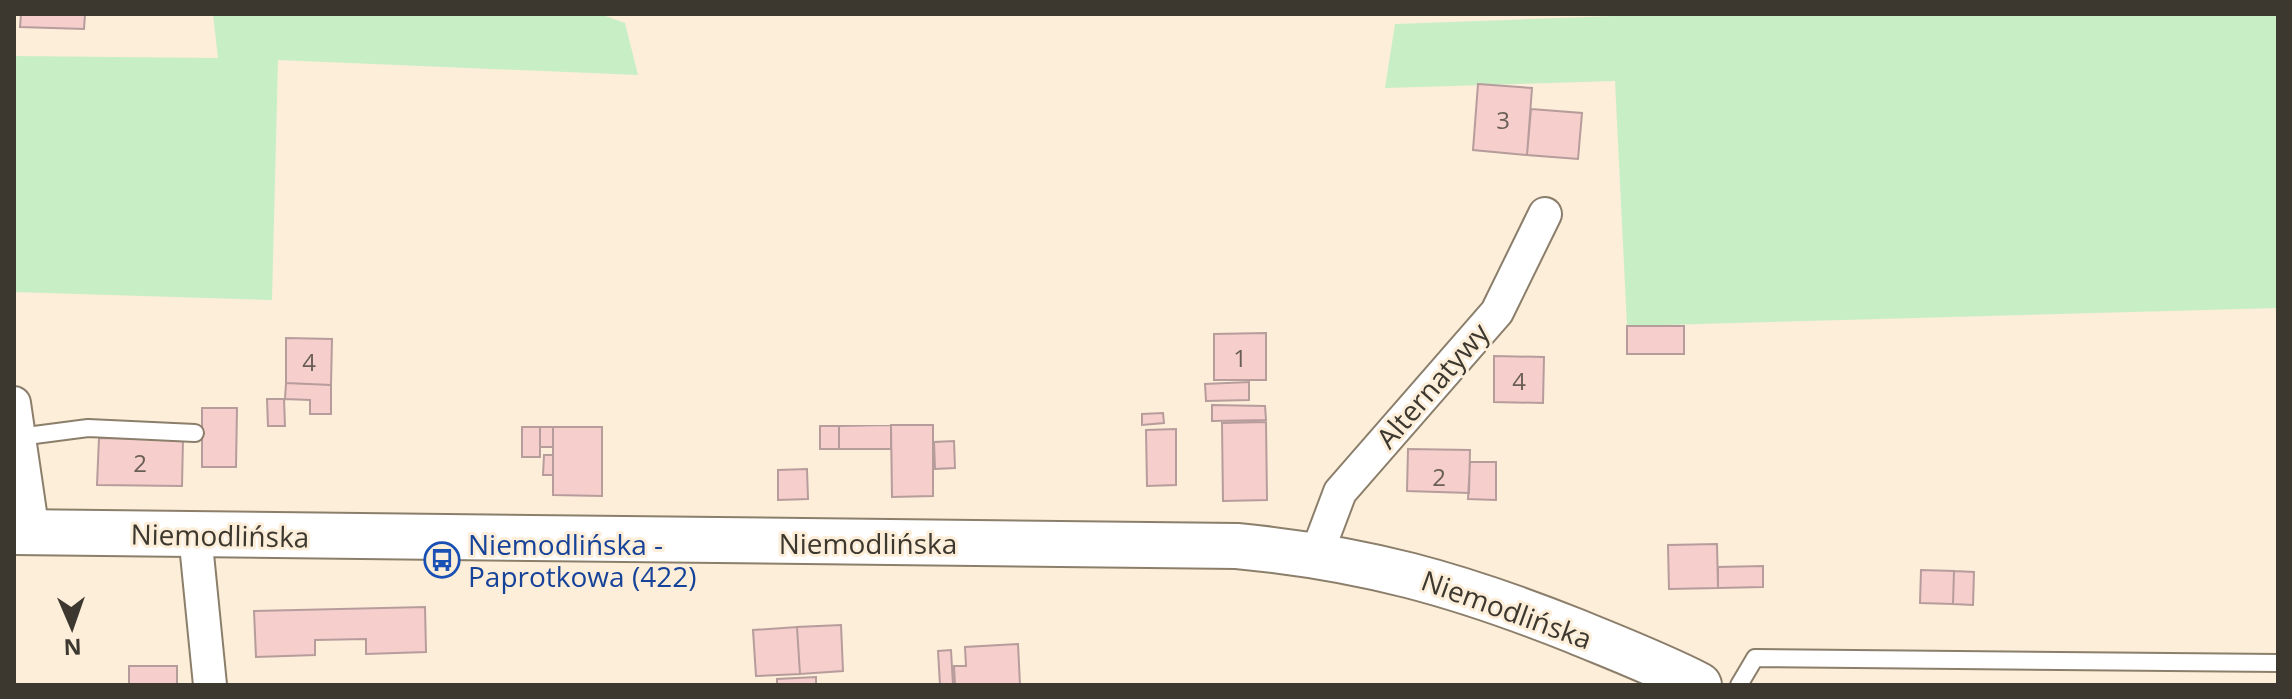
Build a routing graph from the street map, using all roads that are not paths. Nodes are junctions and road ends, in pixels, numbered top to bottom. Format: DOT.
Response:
graph roads {
  1 [pos="1545,214"];
  2 [pos="14,403"];
  3 [pos="195,433"];
  4 [pos="19,437"];
  5 [pos="24,532"];
  6 [pos="195,534"];
  7 [pos="1317,553"];
  8 [pos="2278,663"];
  9 [pos="210,685"];
  10 [pos="1699,685"];
  11 [pos="1739,685"];
  1 -- 7 [label="street, Alternatywy"];
  2 -- 4 [label="street"];
  3 -- 4 [label="lane"];
  4 -- 5 [label="street"];
  5 -- 6 [label="main road, Niemodlińska"];
  6 -- 7 [label="main road, Niemodlińska"];
  6 -- 9 [label="street"];
  7 -- 10 [label="main road, Niemodlińska"];
  8 -- 11 [label="lane"];
}
